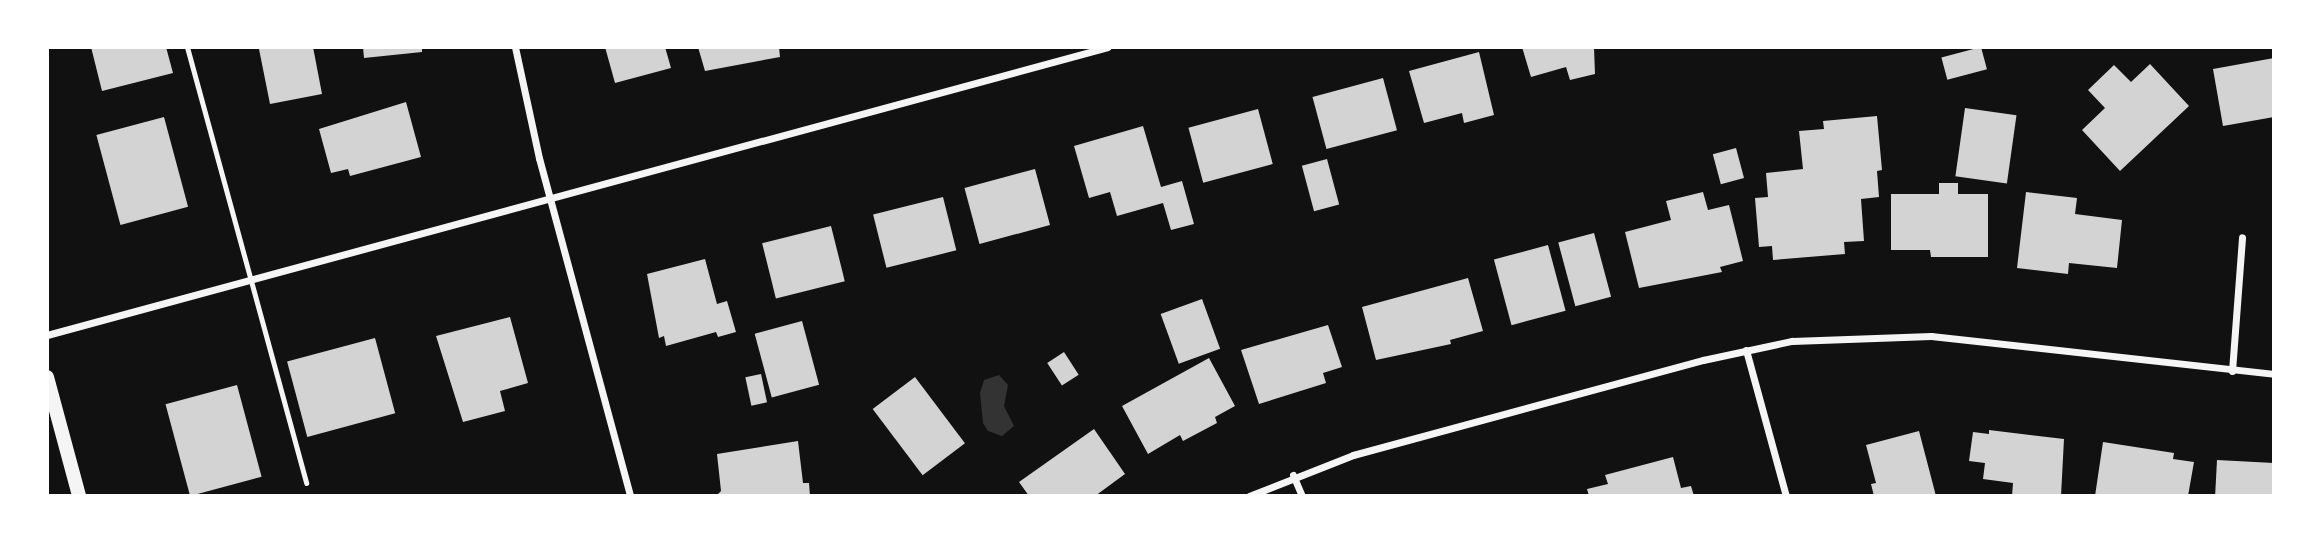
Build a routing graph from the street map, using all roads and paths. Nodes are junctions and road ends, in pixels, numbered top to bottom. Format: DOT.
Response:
graph roads {
  1 [pos="187,47"];
  2 [pos="515,47"];
  3 [pos="1108,47"];
  4 [pos="550,198"];
  5 [pos="2242,237"];
  6 [pos="248,280"];
  7 [pos="47,335"];
  8 [pos="1746,350"];
  9 [pos="2232,371"];
  10 [pos="2274,374"];
  11 [pos="47,377"];
  12 [pos="1293,475"];
  13 [pos="306,483"];
  14 [pos="79,496"];
  15 [pos="629,496"];
  16 [pos="1249,496"];
  17 [pos="1302,496"];
  18 [pos="1786,496"];
  1 -- 6 [label="lane"];
  2 -- 4 [label="street"];
  3 -- 4 [label="street"];
  4 -- 6 [label="street"];
  4 -- 15 [label="street"];
  5 -- 9 [label="street"];
  6 -- 7 [label="street"];
  6 -- 13 [label="lane"];
  8 -- 9 [label="street"];
  8 -- 12 [label="street"];
  8 -- 18 [label="street"];
  9 -- 10 [label="street"];
  11 -- 14 [label="main road"];
  12 -- 16 [label="street"];
  12 -- 17 [label="street"];
}
